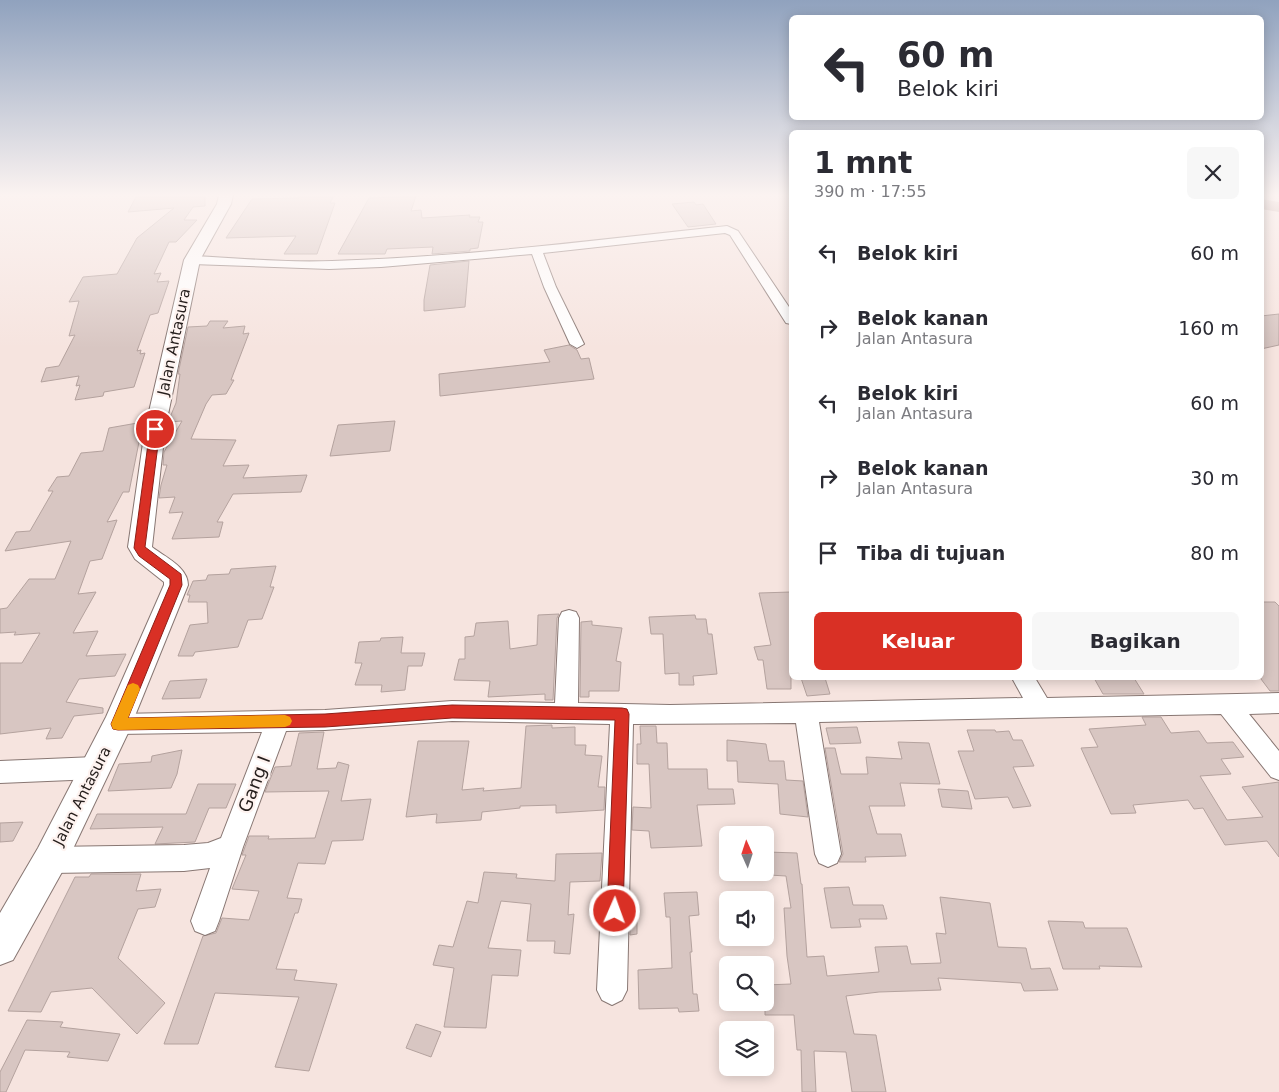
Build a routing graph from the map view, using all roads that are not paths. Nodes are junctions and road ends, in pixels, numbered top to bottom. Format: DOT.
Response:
graph roads {
  1 [pos="200,246"];
  2 [pos="571,246"];
  3 [pos="742,246"];
  4 [pos="536,250"];
  5 [pos="192,260"];
  6 [pos="789,317"];
  7 [pos="577,344"];
  8 [pos="569,618"];
  9 [pos="1024,680"];
  10 [pos="1279,703"];
  11 [pos="1227,704"];
  12 [pos="1040,706"];
  13 [pos="806,711"];
  14 [pos="566,714"];
  15 [pos="622,714"];
  16 [pos="278,721"];
  17 [pos="118,724"];
  18 [pos="95,768"];
  19 [pos="1279,769"];
  20 [pos="0,772"];
  21 [pos="230,848"];
  22 [pos="828,854"];
  23 [pos="50,860"];
  24 [pos="205,921"];
  25 [pos="0,947"];
  26 [pos="612,990"];
  1 -- 5 [label="main road, Jalan Antasura"];
  2 -- 4 [label="street"];
  3 -- 6 [label="street"];
  4 -- 5 [label="street"];
  4 -- 7 [label="street"];
  5 -- 17 [label="main road, Jalan Antasura"];
  8 -- 14 [label="street"];
  9 -- 12 [label="street"];
  10 -- 11 [label="street"];
  11 -- 12 [label="street"];
  11 -- 19 [label="street"];
  12 -- 13 [label="street"];
  13 -- 15 [label="street"];
  13 -- 22 [label="street"];
  14 -- 15 [label="street"];
  14 -- 16 [label="street"];
  15 -- 26 [label="street"];
  16 -- 17 [label="street"];
  16 -- 21 [label="street, Gang I"];
  17 -- 18 [label="main road, Jalan Antasura"];
  18 -- 20 [label="street"];
  18 -- 23 [label="main road, Jalan Antasura"];
  21 -- 23 [label="street"];
  21 -- 24 [label="street"];
  23 -- 25 [label="main road, Jalan Antasura"];
}
